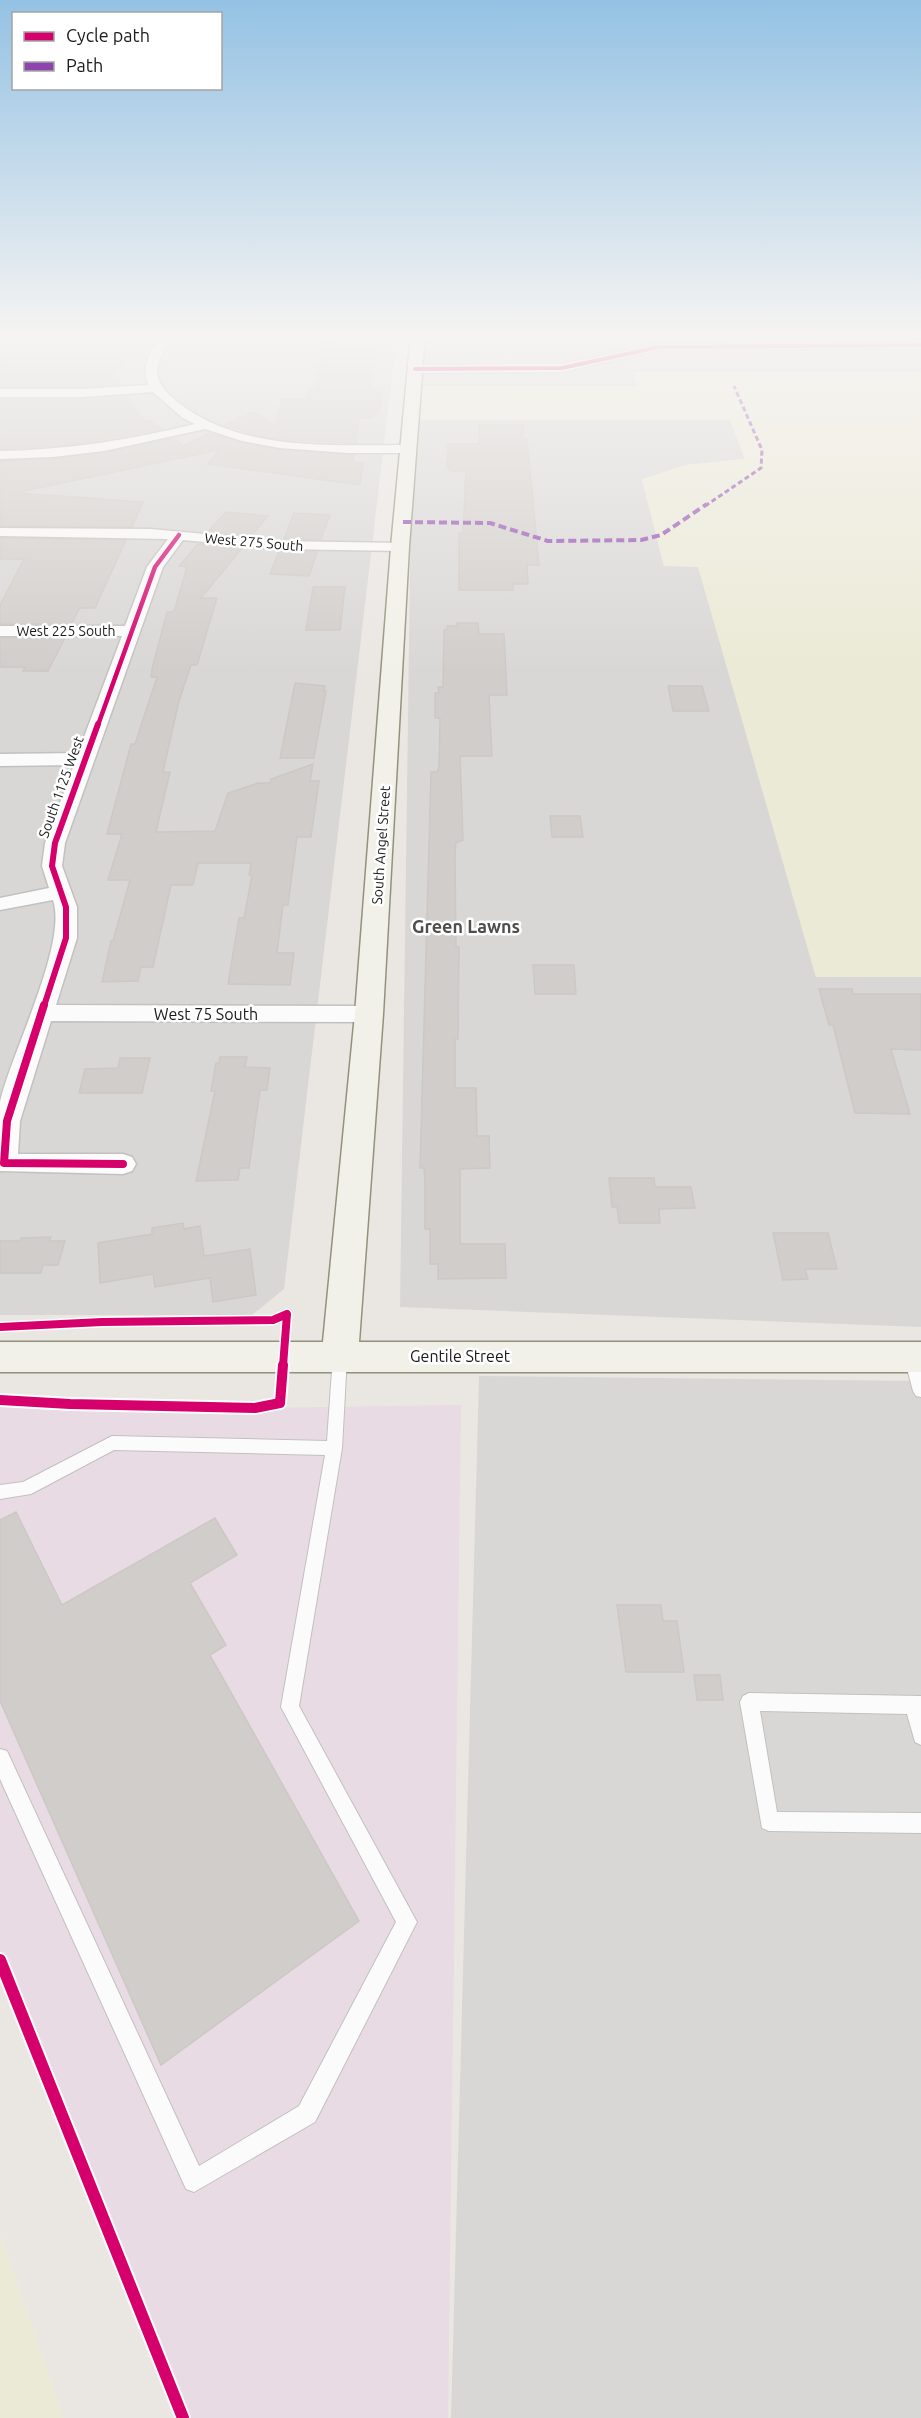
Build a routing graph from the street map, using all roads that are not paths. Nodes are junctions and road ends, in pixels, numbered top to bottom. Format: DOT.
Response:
graph roads {
  1 [pos="112,447"];
  2 [pos="306,447"];
  3 [pos="409,448"];
  4 [pos="0,455"];
  5 [pos="0,532"];
  6 [pos="179,535"];
  7 [pos="400,547"];
  8 [pos="0,631"];
  9 [pos="132,632"];
  10 [pos="85,759"];
  11 [pos="0,760"];
  12 [pos="60,892"];
  13 [pos="0,904"];
  14 [pos="42,1013"];
  15 [pos="369,1014"];
  16 [pos="123,1164"];
  17 [pos="340,1356"];
  18 [pos="0,1357"];
  19 [pos="918,1369"];
  20 [pos="334,1448"];
  21 [pos="0,1492"];
  22 [pos="917,1705"];
  23 [pos="921,1736"];
  24 [pos="0,1758"];
  25 [pos="921,1823"];
  1 -- 4 [label="street"];
  2 -- 3 [label="street"];
  3 -- 7 [label="main road, South Angel Street"];
  5 -- 6 [label="street, West 275 South"];
  6 -- 7 [label="street, West 275 South"];
  6 -- 9 [label="street, South 1125 West"];
  7 -- 15 [label="main road, South Angel Street"];
  8 -- 9 [label="street, West 225 South"];
  9 -- 10 [label="street, South 1125 West"];
  10 -- 11 [label="street"];
  10 -- 12 [label="street, South 1125 West"];
  12 -- 13 [label="street"];
  12 -- 14 [label="street, South 1125 West"];
  14 -- 15 [label="street, West 75 South"];
  14 -- 16 [label="street, South 1125 West"];
  15 -- 17 [label="main road, South Angel Street"];
  17 -- 18 [label="main road, Gentile Street"];
  17 -- 19 [label="main road, Gentile Street"];
  17 -- 20 [label="lane"];
  20 -- 21 [label="lane"];
  20 -- 24 [label="lane"];
  22 -- 23 [label="lane"];
  22 -- 25 [label="lane"];
}
